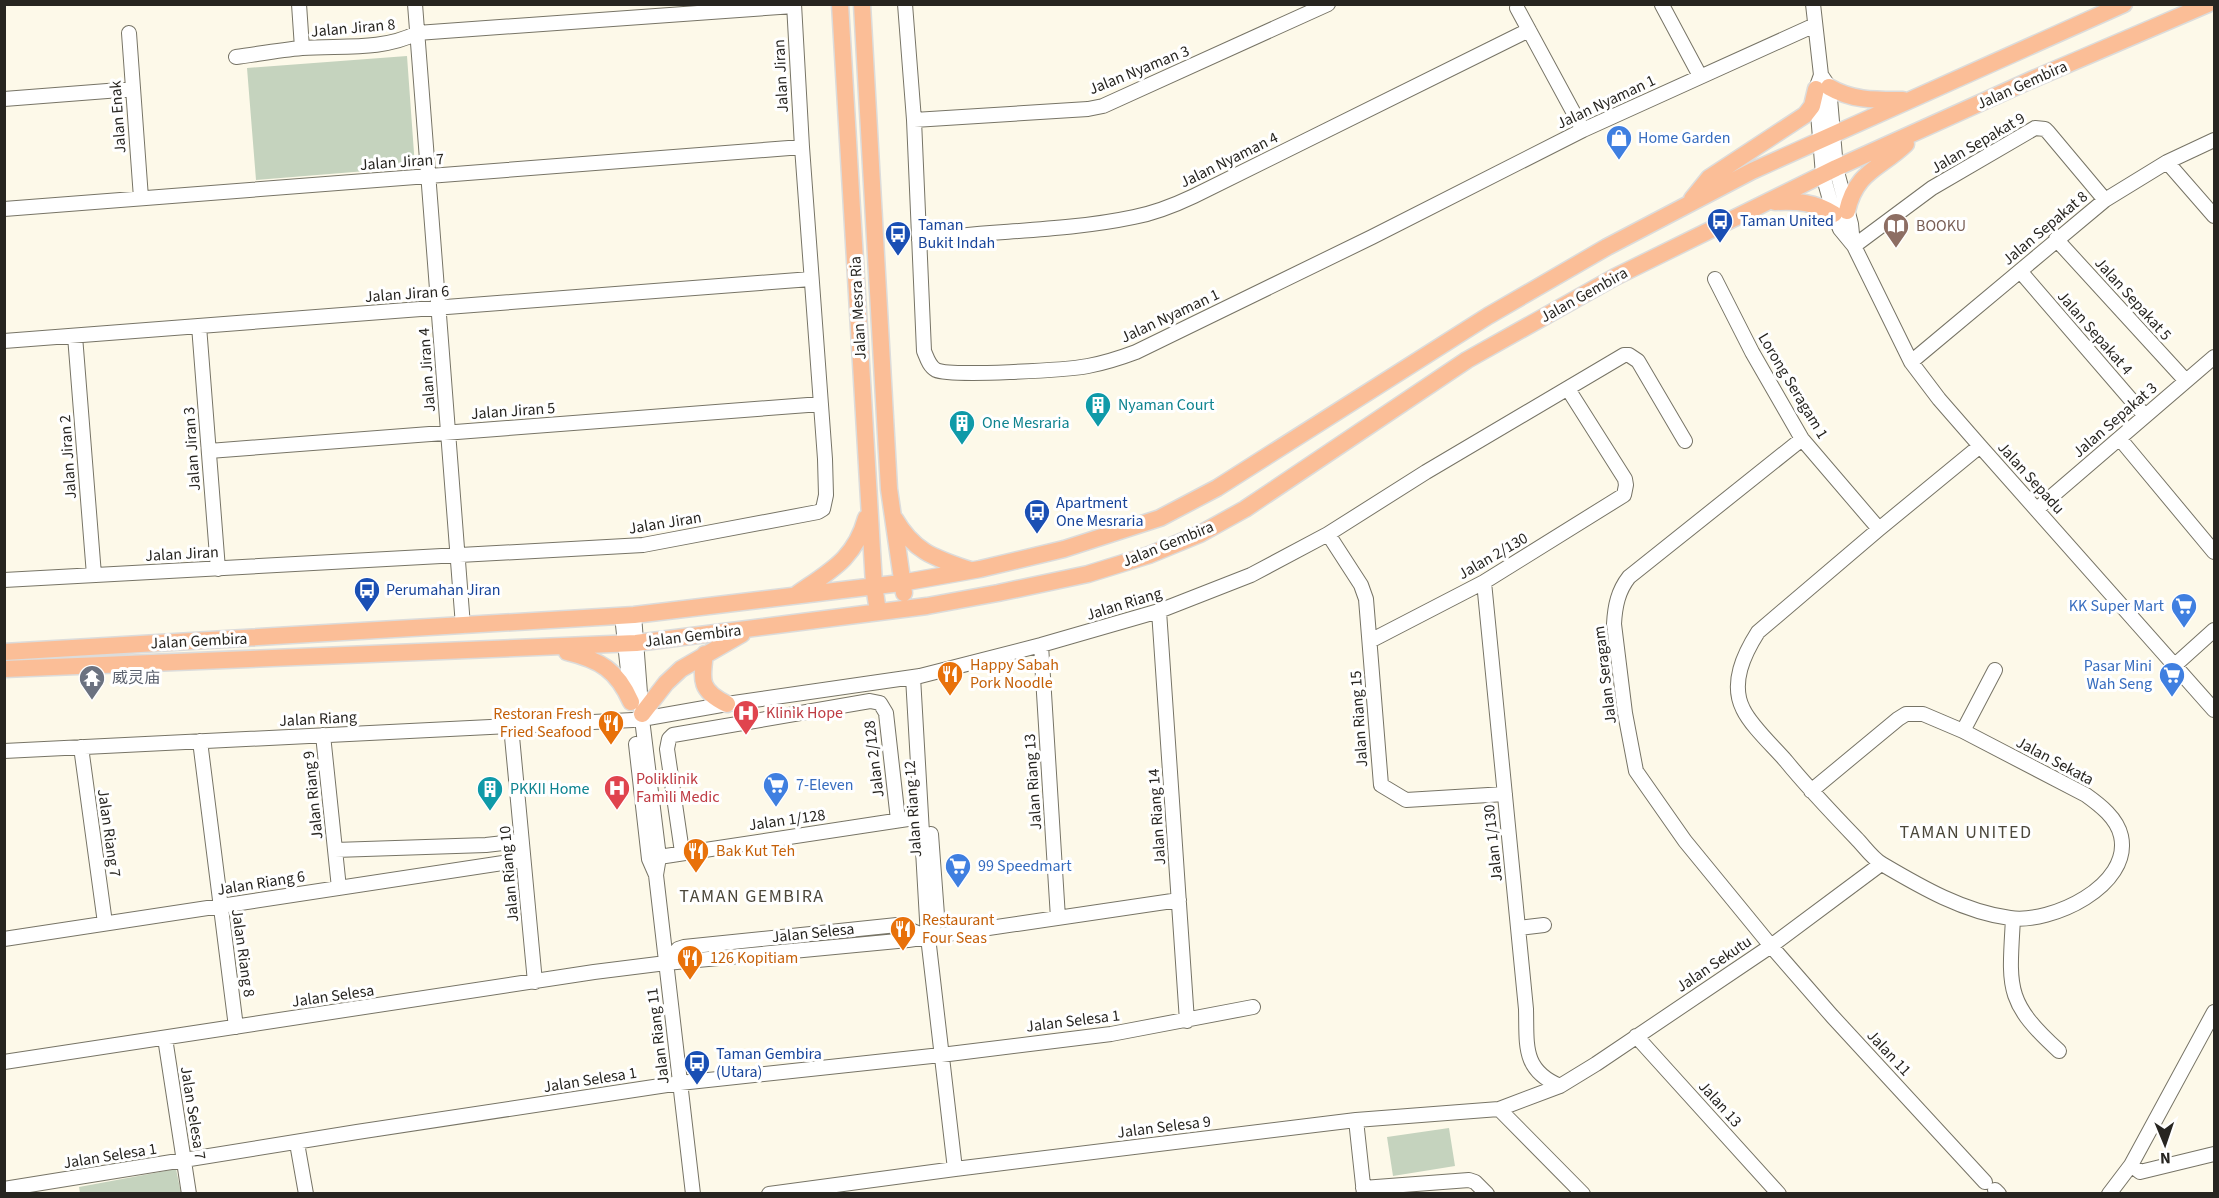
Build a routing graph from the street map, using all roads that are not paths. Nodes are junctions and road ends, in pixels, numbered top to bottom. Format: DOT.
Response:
graph roads {
  1 [pos="299,4"];
  2 [pos="415,4"];
  3 [pos="840,4"];
  4 [pos="862,4"];
  5 [pos="906,4"];
  6 [pos="1328,4"];
  7 [pos="1813,4"];
  8 [pos="2124,4"];
  9 [pos="2208,4"];
  10 [pos="794,5"];
  11 [pos="1662,5"];
  12 [pos="1517,8"];
  13 [pos="1815,25"];
  14 [pos="1529,30"];
  15 [pos="129,33"];
  16 [pos="417,33"];
  17 [pos="302,48"];
  18 [pos="236,57"];
  19 [pos="1700,76"];
  20 [pos="1822,84"];
  21 [pos="133,89"];
  22 [pos="4,99"];
  23 [pos="1911,100"];
  24 [pos="914,120"];
  25 [pos="1583,130"];
  26 [pos="1918,133"];
  27 [pos="1826,139"];
  28 [pos="2214,140"];
  29 [pos="802,147"];
  30 [pos="2167,162"];
  31 [pos="1829,172"];
  32 [pos="428,176"];
  33 [pos="141,198"];
  34 [pos="2105,200"];
  35 [pos="1767,203"];
  36 [pos="1688,204"];
  37 [pos="4,209"];
  38 [pos="1841,213"];
  39 [pos="2214,216"];
  40 [pos="2056,239"];
  41 [pos="920,240"];
  42 [pos="1854,246"];
  43 [pos="2020,271"];
  44 [pos="811,279"];
  45 [pos="1715,279"];
  46 [pos="439,308"];
  47 [pos="199,326"];
  48 [pos="75,336"];
  49 [pos="4,341"];
  50 [pos="2214,357"];
  51 [pos="1911,362"];
  52 [pos="2186,381"];
  53 [pos="1568,389"];
  54 [pos="820,404"];
  55 [pos="2145,416"];
  56 [pos="448,433"];
  57 [pos="1802,439"];
  58 [pos="2120,439"];
  59 [pos="1685,441"];
  60 [pos="1980,446"];
  61 [pos="208,451"];
  62 [pos="870,505"];
  63 [pos="2037,509"];
  64 [pos="892,513"];
  65 [pos="1879,529"];
  66 [pos="1328,534"];
  67 [pos="2214,552"];
  68 [pos="458,556"];
  69 [pos="218,569"];
  70 [pos="970,570"];
  71 [pos="94,575"];
  72 [pos="4,580"];
  73 [pos="1484,582"];
  74 [pos="902,583"];
  75 [pos="874,585"];
  76 [pos="794,596"];
  77 [pos="907,608"];
  78 [pos="1159,611"];
  79 [pos="878,612"];
  80 [pos="628,616"];
  81 [pos="463,626"];
  82 [pos="750,630"];
  83 [pos="2214,630"];
  84 [pos="1370,641"];
  85 [pos="630,643"];
  86 [pos="1041,645"];
  87 [pos="549,648"];
  88 [pos="4,652"];
  89 [pos="705,654"];
  90 [pos="2174,666"];
  91 [pos="4,669"];
  92 [pos="1995,670"];
  93 [pos="916,676"];
  94 [pos="727,704"];
  95 [pos="2214,710"];
  96 [pos="637,714"];
  97 [pos="511,726"];
  98 [pos="1963,731"];
  99 [pos="323,735"];
  100 [pos="200,741"];
  101 [pos="81,747"];
  102 [pos="4,751"];
  103 [pos="1811,791"];
  104 [pos="1505,794"];
  105 [pos="921,817"];
  106 [pos="898,820"];
  107 [pos="521,841"];
  108 [pos="335,850"];
  109 [pos="682,852"];
  110 [pos="659,856"];
  111 [pos="522,860"];
  112 [pos="1881,864"];
  113 [pos="656,874"];
  114 [pos="339,888"];
  115 [pos="1179,900"];
  116 [pos="220,906"];
  117 [pos="1058,918"];
  118 [pos="2013,919"];
  119 [pos="105,923"];
  120 [pos="1544,925"];
  121 [pos="1518,928"];
  122 [pos="928,937"];
  123 [pos="4,939"];
  124 [pos="1771,946"];
  125 [pos="666,963"];
  126 [pos="535,982"];
  127 [pos="1253,1007"];
  128 [pos="2214,1011"];
  129 [pos="1187,1021"];
  130 [pos="236,1027"];
  131 [pos="1636,1036"];
  132 [pos="165,1038"];
  133 [pos="2060,1051"];
  134 [pos="941,1054"];
  135 [pos="4,1062"];
  136 [pos="680,1083"];
  137 [pos="1560,1086"];
  138 [pos="1499,1109"];
  139 [pos="1356,1120"];
  140 [pos="297,1143"];
  141 [pos="2214,1154"];
  142 [pos="183,1161"];
  143 [pos="2131,1165"];
  144 [pos="955,1168"];
  145 [pos="68,1187"];
  146 [pos="1993,1188"];
  147 [pos="4,1189"];
  148 [pos="1364,1191"];
  149 [pos="189,1194"];
  150 [pos="306,1194"];
  151 [pos="693,1194"];
  152 [pos="770,1194"];
  153 [pos="1487,1194"];
  154 [pos="1583,1194"];
  155 [pos="1779,1194"];
  156 [pos="2109,1194"];
  1 -- 17 [label="street"];
  2 -- 16 [label="street, Jalan Jiran 4"];
  3 -- 62 [label="main road, Jalan Mesra Ria"];
  4 -- 64 [label="main road, Jalan Mesra Ria"];
  5 -- 24 [label="street, Jalan Nyaman 1"];
  6 -- 24 [label="street, Jalan Nyaman 3"];
  7 -- 13 [label="street, Jalan Sepadu"];
  8 -- 23 [label="main road, Jalan Gembira"];
  9 -- 26 [label="main road, Jalan Gembira"];
  10 -- 16 [label="street, Jalan Jiran 8"];
  10 -- 29 [label="street, Jalan Jiran"];
  11 -- 19 [label="street"];
  12 -- 14 [label="street"];
  13 -- 19 [label="street, Jalan Nyaman 1"];
  13 -- 20 [label="street, Jalan Sepadu"];
  14 -- 25 [label="street"];
  14 -- 41 [label="street, Jalan Nyaman 4"];
  15 -- 21 [label="street, Jalan Enak"];
  16 -- 17 [label="street, Jalan Jiran 8"];
  16 -- 32 [label="street, Jalan Jiran 4"];
  17 -- 18 [label="street, Jalan Jiran 8"];
  19 -- 25 [label="street, Jalan Nyaman 1"];
  20 -- 23 [label="main road"];
  20 -- 27 [label="street, Jalan Sepadu"];
  20 -- 36 [label="main road"];
  21 -- 22 [label="street"];
  21 -- 33 [label="street, Jalan Enak"];
  23 -- 27 [label="main road, Jalan Gembira"];
  24 -- 41 [label="street, Jalan Nyaman 1"];
  25 -- 41 [label="street, Jalan Nyaman 1"];
  26 -- 31 [label="main road, Jalan Gembira"];
  26 -- 38 [label="main road"];
  27 -- 31 [label="street, Jalan Sepadu"];
  27 -- 36 [label="main road, Jalan Gembira"];
  28 -- 30 [label="street, Jalan Sepakat 8"];
  29 -- 32 [label="street, Jalan Jiran 7"];
  29 -- 44 [label="street, Jalan Jiran"];
  30 -- 34 [label="street, Jalan Sepakat 8"];
  30 -- 39 [label="street"];
  31 -- 35 [label="main road, Jalan Gembira"];
  31 -- 38 [label="street, Jalan Sepadu"];
  32 -- 33 [label="street, Jalan Jiran 7"];
  32 -- 46 [label="street, Jalan Jiran 4"];
  33 -- 37 [label="street, Jalan Jiran 7"];
  34 -- 40 [label="street, Jalan Sepakat 8"];
  34 -- 42 [label="street, Jalan Sepakat 9"];
  35 -- 38 [label="main road"];
  35 -- 77 [label="main road, Jalan Gembira"];
  36 -- 70 [label="main road, Jalan Gembira"];
  38 -- 42 [label="street, Jalan Sepadu"];
  40 -- 43 [label="street, Jalan Sepakat 8"];
  40 -- 52 [label="street, Jalan Sepakat 5"];
  42 -- 51 [label="street, Jalan Sepadu"];
  43 -- 51 [label="street, Jalan Sepakat 8"];
  43 -- 55 [label="street, Jalan Sepakat 4"];
  44 -- 46 [label="street, Jalan Jiran 6"];
  44 -- 54 [label="street, Jalan Jiran"];
  45 -- 57 [label="street, Lorong Seragam 1"];
  46 -- 47 [label="street, Jalan Jiran 6"];
  46 -- 56 [label="street, Jalan Jiran 4"];
  47 -- 48 [label="street, Jalan Jiran 6"];
  47 -- 61 [label="street, Jalan Jiran 3"];
  48 -- 49 [label="street, Jalan Jiran 6"];
  48 -- 71 [label="street, Jalan Jiran 2"];
  50 -- 52 [label="street, Jalan Sepakat 3"];
  51 -- 60 [label="street, Jalan Sepadu"];
  52 -- 55 [label="street, Jalan Sepakat 3"];
  53 -- 59 [label="street, Jalan Riang"];
  53 -- 66 [label="street, Jalan Riang"];
  53 -- 73 [label="street, Jalan 2/130"];
  54 -- 56 [label="street, Jalan Jiran 5"];
  54 -- 68 [label="street, Jalan Jiran"];
  55 -- 58 [label="street, Jalan Sepakat 3"];
  56 -- 61 [label="street, Jalan Jiran 5"];
  56 -- 68 [label="street, Jalan Jiran 4"];
  57 -- 65 [label="street, Lorong Seragam 1"];
  57 -- 124 [label="street, Jalan Seragam"];
  58 -- 63 [label="street, Jalan Sepakat 3"];
  58 -- 67 [label="street"];
  60 -- 63 [label="street, Jalan Sepadu"];
  60 -- 65 [label="street, Jalan Sekata"];
  61 -- 69 [label="street, Jalan Jiran 3"];
  62 -- 75 [label="main road, Jalan Mesra Ria"];
  62 -- 76 [label="main road"];
  63 -- 90 [label="street, Jalan Sepadu"];
  64 -- 70 [label="main road"];
  64 -- 74 [label="main road, Jalan Mesra Ria"];
  65 -- 103 [label="street, Jalan Sekata"];
  66 -- 78 [label="street, Jalan Riang"];
  66 -- 84 [label="street, Jalan Riang 15"];
  68 -- 69 [label="street, Jalan Jiran"];
  68 -- 81 [label="street, Jalan Jiran 4"];
  69 -- 71 [label="street, Jalan Jiran"];
  70 -- 74 [label="main road, Jalan Gembira"];
  71 -- 72 [label="street, Jalan Jiran"];
  73 -- 84 [label="street, Jalan 2/130"];
  73 -- 104 [label="street, Jalan 1/130"];
  74 -- 75 [label="main road, Jalan Gembira"];
  74 -- 77 [label="main road, Jalan Mesra Ria"];
  75 -- 76 [label="main road, Jalan Gembira"];
  75 -- 79 [label="main road, Jalan Mesra Ria"];
  76 -- 80 [label="main road, Jalan Gembira"];
  77 -- 79 [label="main road, Jalan Gembira"];
  78 -- 86 [label="street, Jalan Riang"];
  78 -- 115 [label="street, Jalan Riang 14"];
  79 -- 82 [label="main road, Jalan Gembira"];
  80 -- 81 [label="main road, Jalan Gembira"];
  80 -- 85 [label="street, Jalan Riang 11"];
  81 -- 88 [label="main road, Jalan Gembira"];
  82 -- 85 [label="main road, Jalan Gembira"];
  82 -- 89 [label="main road"];
  83 -- 90 [label="street"];
  84 -- 104 [label="street, Jalan Riang 15"];
  85 -- 87 [label="main road, Jalan Gembira"];
  85 -- 96 [label="street, Jalan Riang 11"];
  86 -- 93 [label="street, Jalan Riang"];
  86 -- 117 [label="street, Jalan Riang 13"];
  87 -- 91 [label="main road, Jalan Gembira"];
  87 -- 96 [label="main road"];
  89 -- 94 [label="main road"];
  89 -- 96 [label="main road"];
  90 -- 95 [label="street, Jalan Sepadu"];
  92 -- 98 [label="street"];
  93 -- 94 [label="street, Jalan Riang"];
  93 -- 105 [label="street, Jalan Riang 12"];
  93 -- 122 [label="street, Jalan Riang 12"];
  94 -- 96 [label="street, Jalan Riang"];
  96 -- 97 [label="street, Jalan Riang"];
  96 -- 110 [label="street, Jalan Riang 11"];
  96 -- 113 [label="street, Jalan Riang 11"];
  97 -- 99 [label="street, Jalan Riang"];
  97 -- 107 [label="street, Jalan Riang 10"];
  98 -- 103 [label="street, Jalan Sekata"];
  98 -- 118 [label="street, Jalan Sekata"];
  99 -- 100 [label="street, Jalan Riang"];
  99 -- 108 [label="street, Jalan Riang 9"];
  100 -- 101 [label="street, Jalan Riang"];
  100 -- 116 [label="street, Jalan Riang 8"];
  101 -- 102 [label="street, Jalan Riang"];
  101 -- 119 [label="street, Jalan Riang 7"];
  103 -- 112 [label="street, Jalan Sekata"];
  104 -- 121 [label="street, Jalan 1/130"];
  105 -- 106 [label="street, Jalan 1/128"];
  105 -- 122 [label="street, Jalan Riang 12"];
  106 -- 109 [label="street, Jalan 1/128"];
  106 -- 109 [label="street, Jalan 2/128"];
  107 -- 108 [label="street"];
  107 -- 111 [label="street, Jalan Riang 10"];
  108 -- 114 [label="street, Jalan Riang 9"];
  109 -- 110 [label="street, Jalan 1/128"];
  110 -- 113 [label="street, Jalan Riang 11"];
  111 -- 114 [label="street, Jalan Riang 6"];
  111 -- 126 [label="street, Jalan Riang 10"];
  112 -- 118 [label="street, Jalan Sekata"];
  112 -- 124 [label="street, Jalan Sekutu"];
  113 -- 125 [label="street, Jalan Riang 11"];
  114 -- 116 [label="street, Jalan Riang 6"];
  115 -- 117 [label="street, Jalan Selesa"];
  115 -- 129 [label="street, Jalan Riang 14"];
  116 -- 119 [label="street, Jalan Riang 6"];
  116 -- 130 [label="street, Jalan Riang 8"];
  117 -- 122 [label="street, Jalan Selesa"];
  118 -- 133 [label="street"];
  119 -- 123 [label="street, Jalan Riang 6"];
  120 -- 121 [label="street"];
  121 -- 137 [label="street, Jalan 1/130"];
  122 -- 125 [label="street, Jalan Selesa"];
  122 -- 134 [label="street, Jalan Riang 12"];
  124 -- 131 [label="street, Jalan Sekutu"];
  124 -- 146 [label="street, Jalan 11"];
  125 -- 126 [label="street, Jalan Selesa"];
  125 -- 136 [label="street, Jalan Riang 11"];
  126 -- 130 [label="street, Jalan Selesa"];
  127 -- 129 [label="street, Jalan Selesa 1"];
  128 -- 143 [label="street"];
  129 -- 134 [label="street, Jalan Selesa 1"];
  130 -- 132 [label="street, Jalan Selesa"];
  131 -- 137 [label="street, Jalan Sekutu"];
  131 -- 155 [label="street, Jalan 13"];
  132 -- 135 [label="street, Jalan Selesa"];
  132 -- 142 [label="street, Jalan Selesa 7"];
  134 -- 136 [label="street, Jalan Selesa 1"];
  134 -- 144 [label="street, Jalan Riang 12"];
  136 -- 140 [label="street, Jalan Selesa 1"];
  136 -- 151 [label="street, Jalan Riang 11"];
  137 -- 138 [label="street, Jalan Selesa 9"];
  138 -- 139 [label="street, Jalan Selesa 9"];
  138 -- 154 [label="street"];
  139 -- 144 [label="street, Jalan Selesa 9"];
  139 -- 148 [label="street"];
  140 -- 142 [label="street, Jalan Selesa 1"];
  140 -- 150 [label="street"];
  141 -- 143 [label="street"];
  142 -- 145 [label="street, Jalan Selesa 1"];
  142 -- 149 [label="street, Jalan Selesa 7"];
  143 -- 156 [label="street"];
  144 -- 152 [label="street, Jalan Selesa 9"];
  145 -- 147 [label="street, Jalan Selesa 1"];
  148 -- 153 [label="street"];
}
